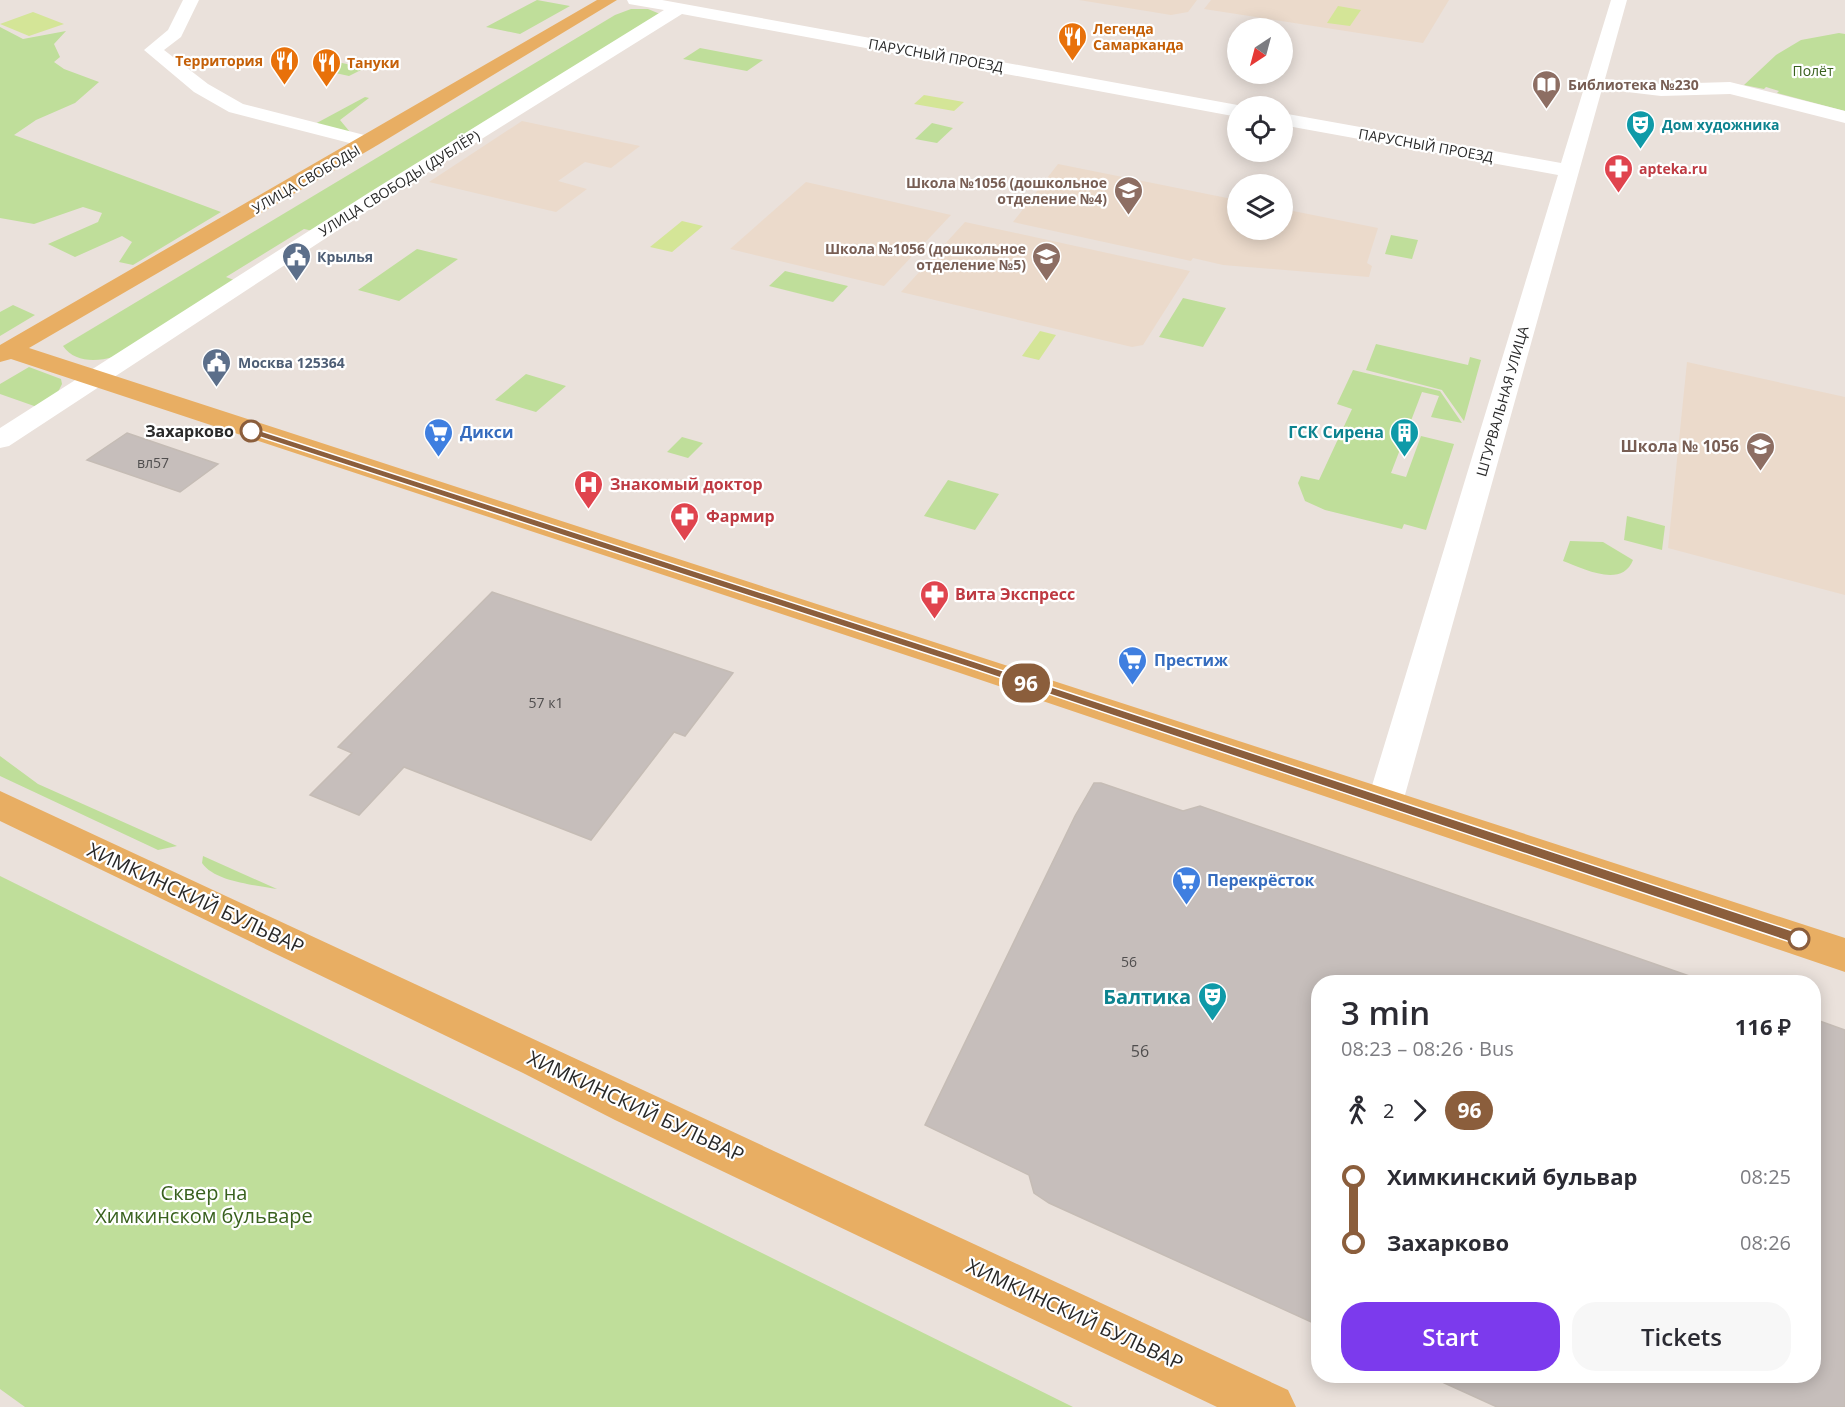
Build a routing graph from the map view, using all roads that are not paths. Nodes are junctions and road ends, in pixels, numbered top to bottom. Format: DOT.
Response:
graph roads {
  1 [pos="191,0"];
  2 [pos="609,0"];
  3 [pos="635,0"];
  4 [pos="1619,0"];
  5 [pos="679,8"];
  6 [pos="1594,83"];
  7 [pos="1227,109"];
  8 [pos="1845,117"];
  9 [pos="1293,121"];
  10 [pos="369,142"];
  11 [pos="1569,171"];
  12 [pos="5,353"];
  13 [pos="97,378"];
  14 [pos="0,440"];
  15 [pos="1385,802"];
  16 [pos="0,805"];
  17 [pos="1845,954"];
  18 [pos="1271,1407"];
  1 -- 10 [label="street"];
  2 -- 10 [label="main road, УЛИЦА СВОБОДЫ"];
  3 -- 5 [label="street, ПАРУСНЫЙ ПРОЕЗД"];
  4 -- 6 [label="street, ШТУРВАЛЬНАЯ УЛИЦА"];
  5 -- 7 [label="street, ПАРУСНЫЙ ПРОЕЗД"];
  5 -- 13 [label="street, УЛИЦА СВОБОДЫ (ДУБЛЁР)"];
  6 -- 8 [label="street"];
  6 -- 11 [label="street, ШТУРВАЛЬНАЯ УЛИЦА"];
  9 -- 11 [label="street, ПАРУСНЫЙ ПРОЕЗД"];
  10 -- 12 [label="main road, УЛИЦА СВОБОДЫ"];
  11 -- 15 [label="street, ШТУРВАЛЬНАЯ УЛИЦА"];
  12 -- 13 [label="main road"];
  13 -- 14 [label="street, УЛИЦА СВОБОДЫ (ДУБЛЁР)"];
  13 -- 15 [label="main road"];
  15 -- 17 [label="main road"];
  16 -- 18 [label="main road, ХИМКИНСКИЙ БУЛЬВАР"];
}
